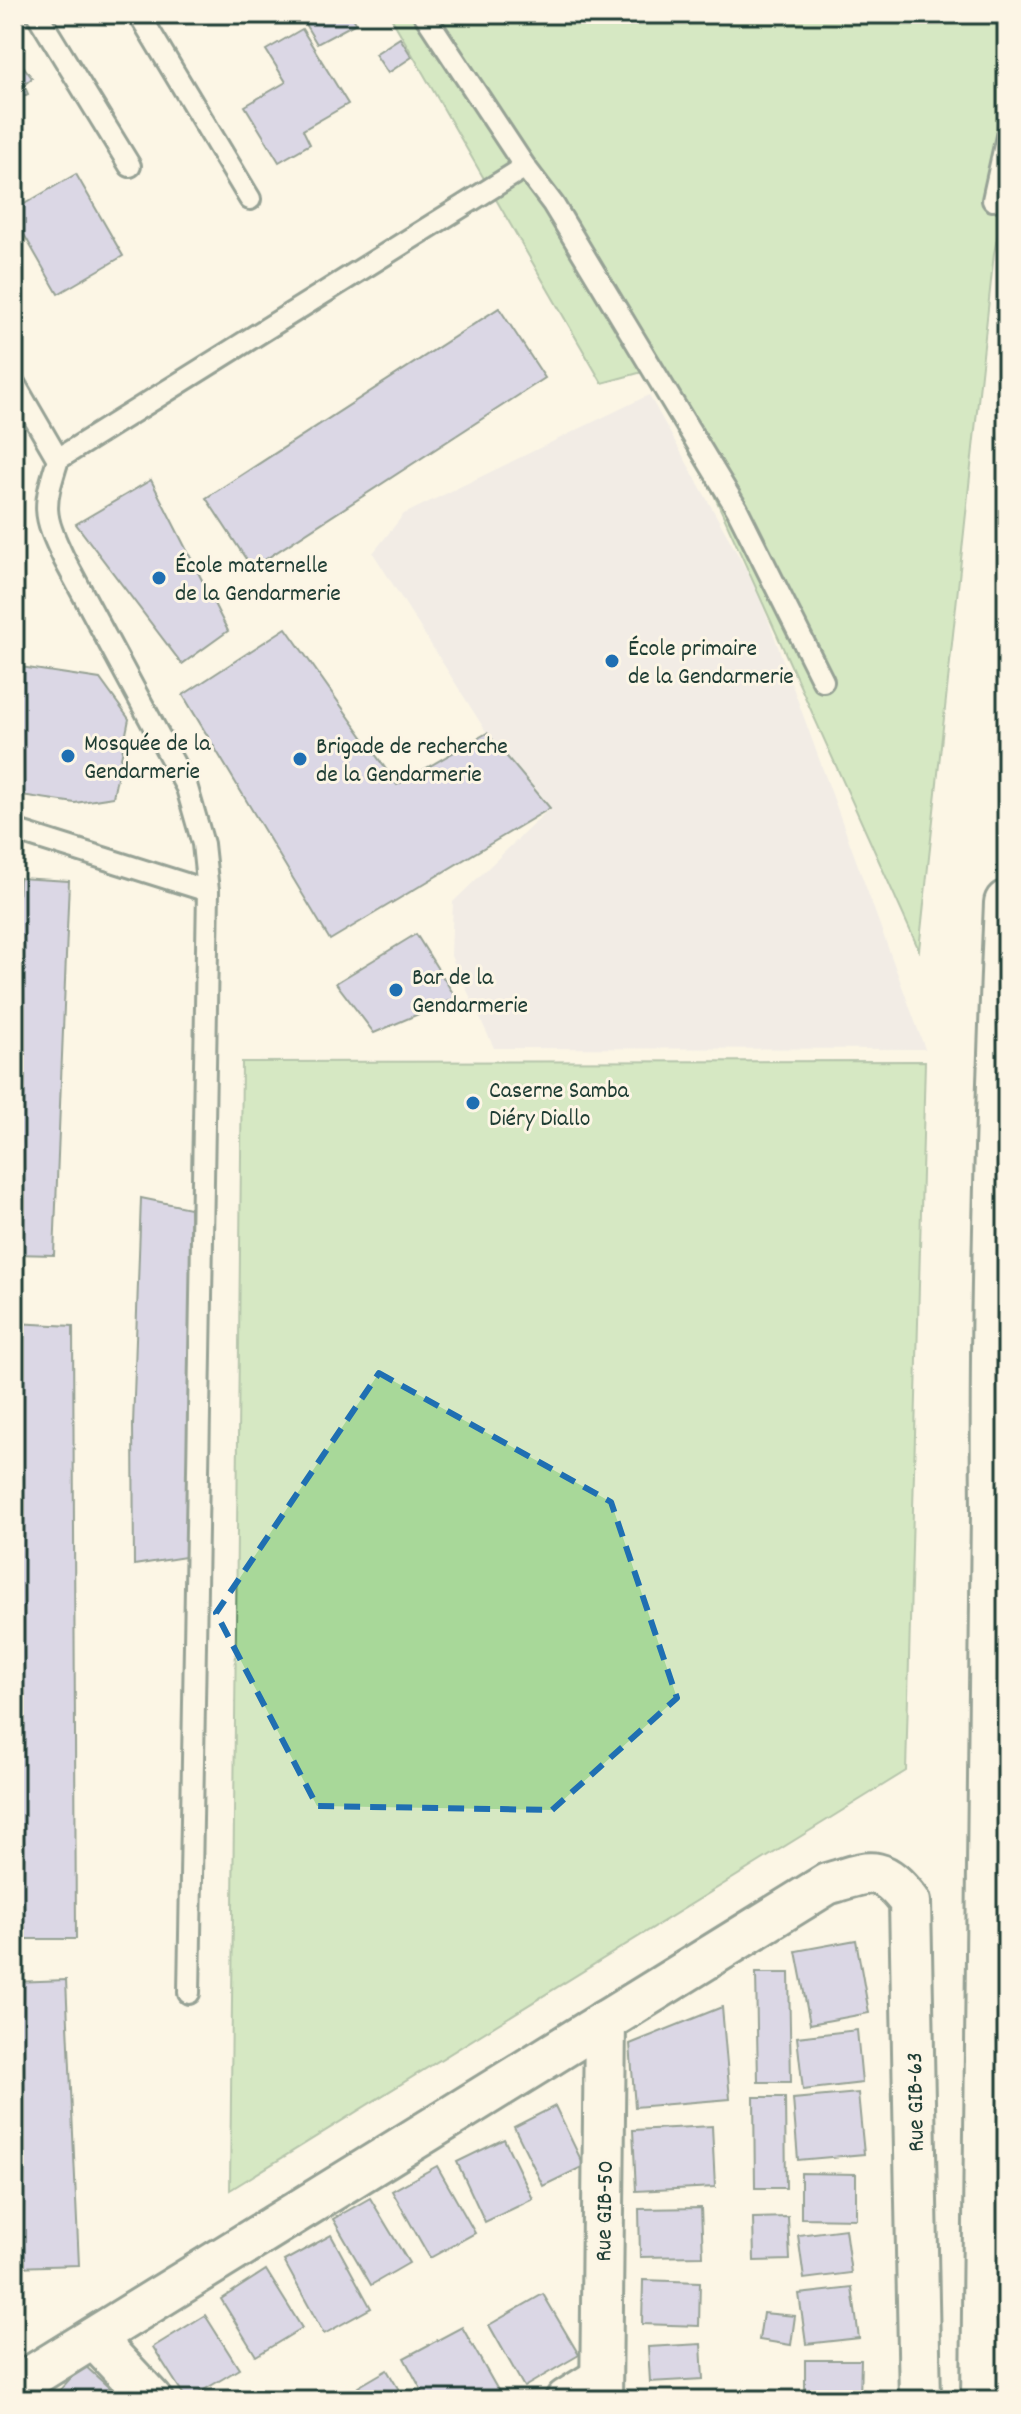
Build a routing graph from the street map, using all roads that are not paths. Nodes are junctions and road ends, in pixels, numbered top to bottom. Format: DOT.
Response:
graph roads {
  1 [pos="37,14"];
  2 [pos="139,14"];
  3 [pos="424,14"];
  4 [pos="1007,136"];
  5 [pos="130,166"];
  6 [pos="525,167"];
  7 [pos="250,199"];
  8 [pos="993,200"];
  9 [pos="14,383"];
  10 [pos="58,459"];
  11 [pos="823,681"];
  12 [pos="14,830"];
  13 [pos="208,891"];
  14 [pos="1007,903"];
  15 [pos="189,1993"];
  16 [pos="605,2021"];
  17 [pos="94,2338"];
  18 [pos="14,2387"];
  19 [pos="601,2389"];
  20 [pos="152,2400"];
  21 [pos="566,2400"];
  22 [pos="920,2400"];
  23 [pos="984,2400"];
  1 -- 5 [label="lane"];
  2 -- 7 [label="lane"];
  3 -- 6 [label="lane"];
  4 -- 8 [label="lane"];
  6 -- 10 [label="lane"];
  6 -- 11 [label="lane"];
  9 -- 10 [label="lane"];
  10 -- 13 [label="lane"];
  12 -- 13 [label="lane"];
  13 -- 15 [label="lane"];
  14 -- 23 [label="highway"];
  16 -- 17 [label="street, Rue GIB-63"];
  16 -- 19 [label="street, Rue GIB-50"];
  16 -- 22 [label="street, Rue GIB-63"];
  17 -- 18 [label="street, Rue GIB-63"];
  17 -- 20 [label="street"];
  19 -- 21 [label="street"];
}
